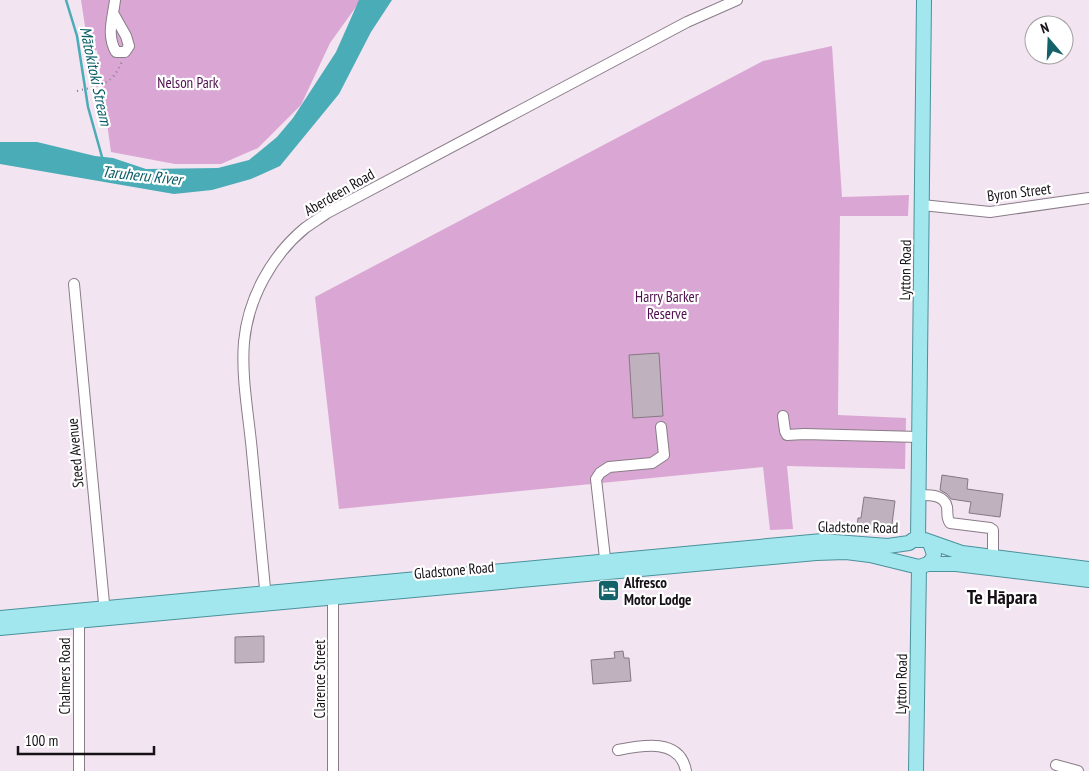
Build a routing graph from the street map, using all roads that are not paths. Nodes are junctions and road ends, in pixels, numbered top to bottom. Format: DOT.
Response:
graph roads {
  1 [pos="115,0"];
  2 [pos="737,0"];
  3 [pos="924,0"];
  4 [pos="113,13"];
  5 [pos="1089,198"];
  6 [pos="922,205"];
  7 [pos="74,284"];
  8 [pos="783,416"];
  9 [pos="661,427"];
  10 [pos="919,437"];
  11 [pos="919,495"];
  12 [pos="919,542"];
  13 [pos="993,558"];
  14 [pos="919,565"];
  15 [pos="606,567"];
  16 [pos="1089,568"];
  17 [pos="1089,580"];
  18 [pos="333,592"];
  19 [pos="266,598"];
  20 [pos="105,613"];
  21 [pos="79,616"];
  22 [pos="0,618"];
  23 [pos="0,628"];
  24 [pos="618,750"];
  25 [pos="1056,765"];
  26 [pos="79,771"];
  27 [pos="333,771"];
  28 [pos="686,771"];
  29 [pos="916,771"];
  30 [pos="1078,771"];
  1 -- 4 [label="street"];
  2 -- 19 [label="street, Aberdeen Road"];
  3 -- 6 [label="main road, Lytton Road"];
  4 -- 4 [label="street"];
  5 -- 6 [label="street, Byron Street"];
  6 -- 10 [label="main road, Lytton Road"];
  7 -- 20 [label="street, Steed Avenue"];
  8 -- 10 [label="street"];
  9 -- 15 [label="street"];
  10 -- 11 [label="main road, Lytton Road"];
  11 -- 12 [label="main road, Lytton Road"];
  11 -- 13 [label="street"];
  12 -- 13 [label="main road, Gladstone Road"];
  12 -- 14 [label="main road"];
  12 -- 14 [label="main road"];
  12 -- 15 [label="main road, Gladstone Road"];
  13 -- 16 [label="main road, Gladstone Road"];
  14 -- 15 [label="main road, Gladstone Road"];
  14 -- 17 [label="main road, Gladstone Road"];
  14 -- 29 [label="main road, Lytton Road"];
  15 -- 18 [label="main road, Gladstone Road"];
  18 -- 19 [label="main road, Gladstone Road"];
  18 -- 27 [label="street, Clarence Street"];
  19 -- 20 [label="main road, Gladstone Road"];
  20 -- 21 [label="main road, Gladstone Road"];
  21 -- 22 [label="main road, Gladstone Road"];
  21 -- 23 [label="main road, Gladstone Road"];
  21 -- 26 [label="street, Chalmers Road"];
  24 -- 28 [label="street"];
  25 -- 30 [label="street"];
}
